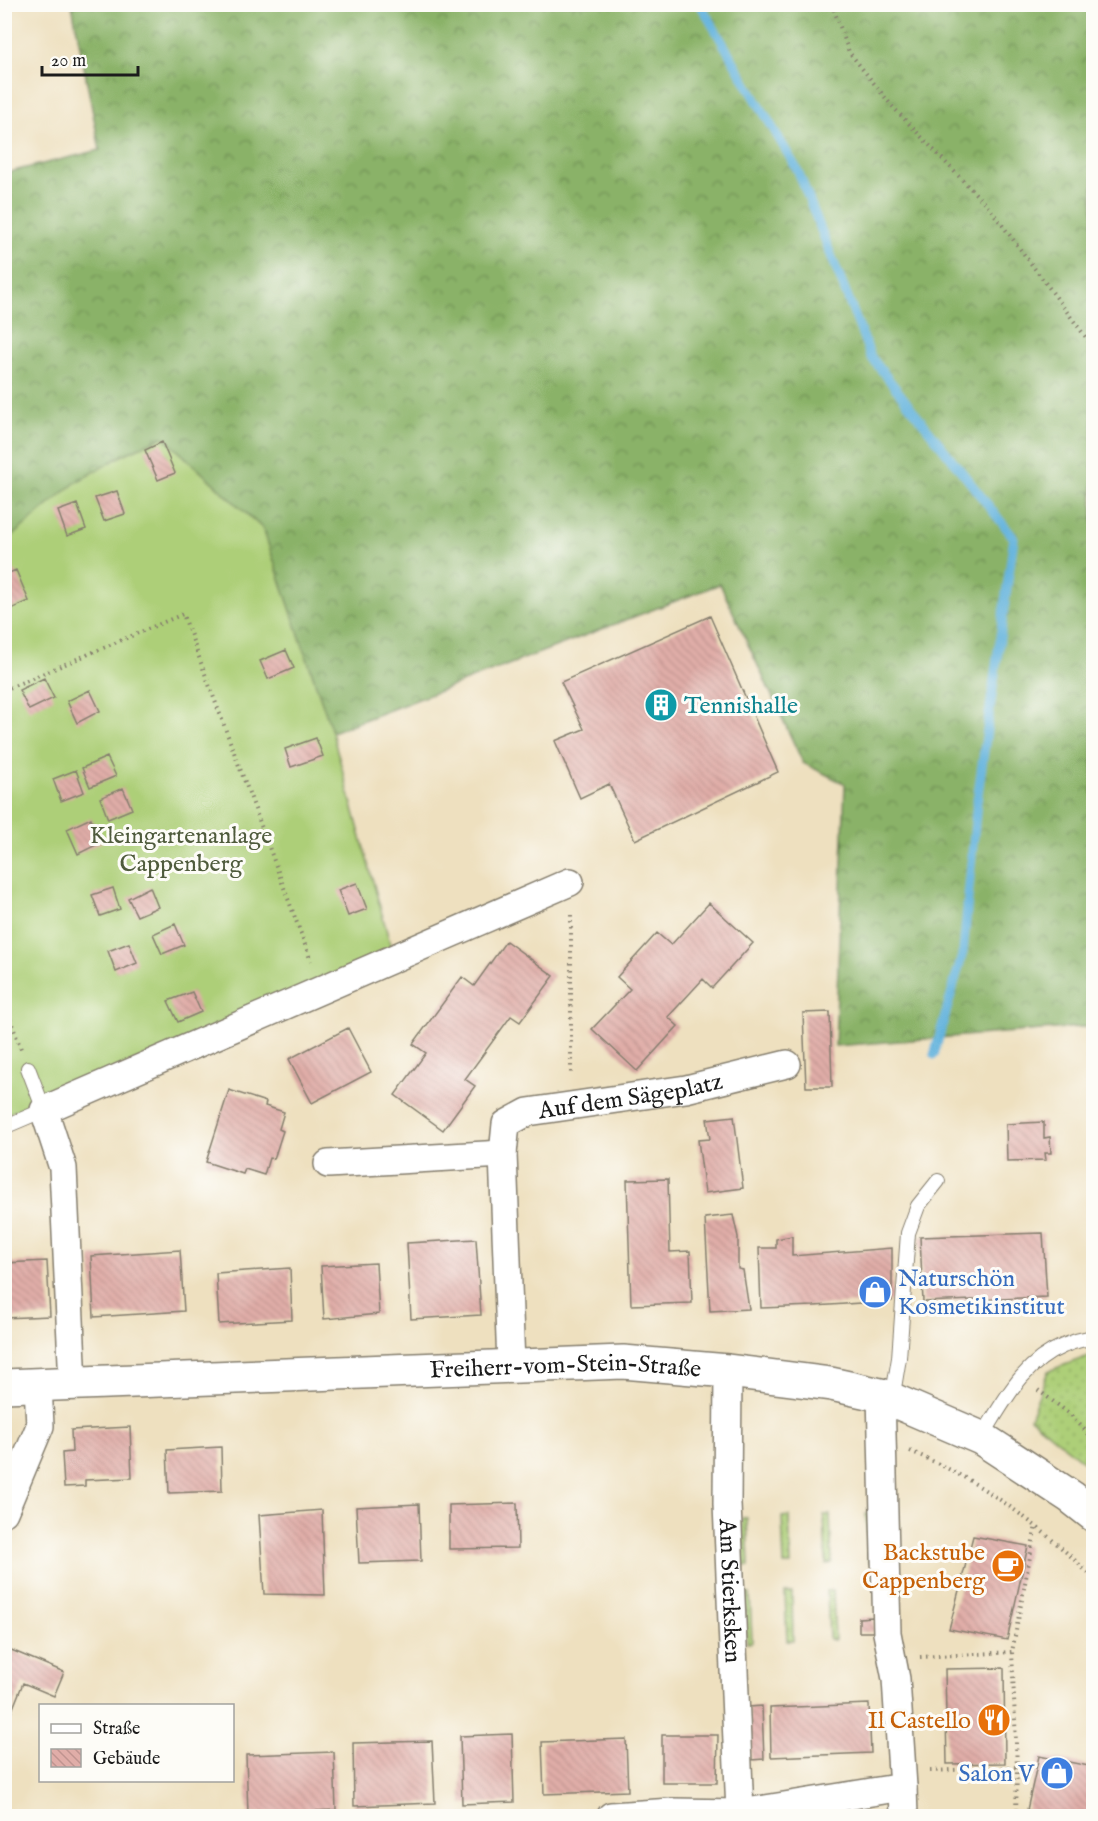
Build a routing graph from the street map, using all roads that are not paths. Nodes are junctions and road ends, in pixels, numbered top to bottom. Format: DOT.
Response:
graph roads {
  1 [pos="570,882"];
  2 [pos="787,1064"];
  3 [pos="28,1068"];
  4 [pos="44,1110"];
  5 [pos="4,1127"];
  6 [pos="503,1154"];
  7 [pos="328,1164"];
  8 [pos="938,1181"];
  9 [pos="1094,1338"];
  10 [pos="511,1365"];
  11 [pos="728,1371"];
  12 [pos="73,1384"];
  13 [pos="39,1385"];
  14 [pos="4,1386"];
  15 [pos="887,1398"];
  16 [pos="981,1437"];
  17 [pos="4,1512"];
  18 [pos="1094,1515"];
  19 [pos="903,1780"];
  20 [pos="737,1815"];
  21 [pos="612,1816"];
  22 [pos="904,1816"];
  1 -- 4 [label="street"];
  2 -- 6 [label="street, Auf dem Sägeplatz"];
  3 -- 4 [label="lane"];
  4 -- 5 [label="lane"];
  4 -- 12 [label="street"];
  6 -- 7 [label="street"];
  6 -- 10 [label="street, Auf dem Sägeplatz"];
  8 -- 15 [label="lane"];
  9 -- 16 [label="lane"];
  10 -- 11 [label="main road, Freiherr-vom-Stein-Straße"];
  10 -- 12 [label="main road, Freiherr-vom-Stein-Straße"];
  11 -- 15 [label="main road, Freiherr-vom-Stein-Straße"];
  11 -- 20 [label="street, Am Stierksken"];
  12 -- 13 [label="main road, Freiherr-vom-Stein-Straße"];
  13 -- 14 [label="main road, Freiherr-vom-Stein-Straße"];
  13 -- 17 [label="street"];
  15 -- 16 [label="main road, Freiherr-vom-Stein-Straße"];
  15 -- 19 [label="street"];
  16 -- 18 [label="main road, Freiherr-vom-Stein-Straße"];
  19 -- 20 [label="street"];
  19 -- 22 [label="street"];
  20 -- 21 [label="street"];
}
